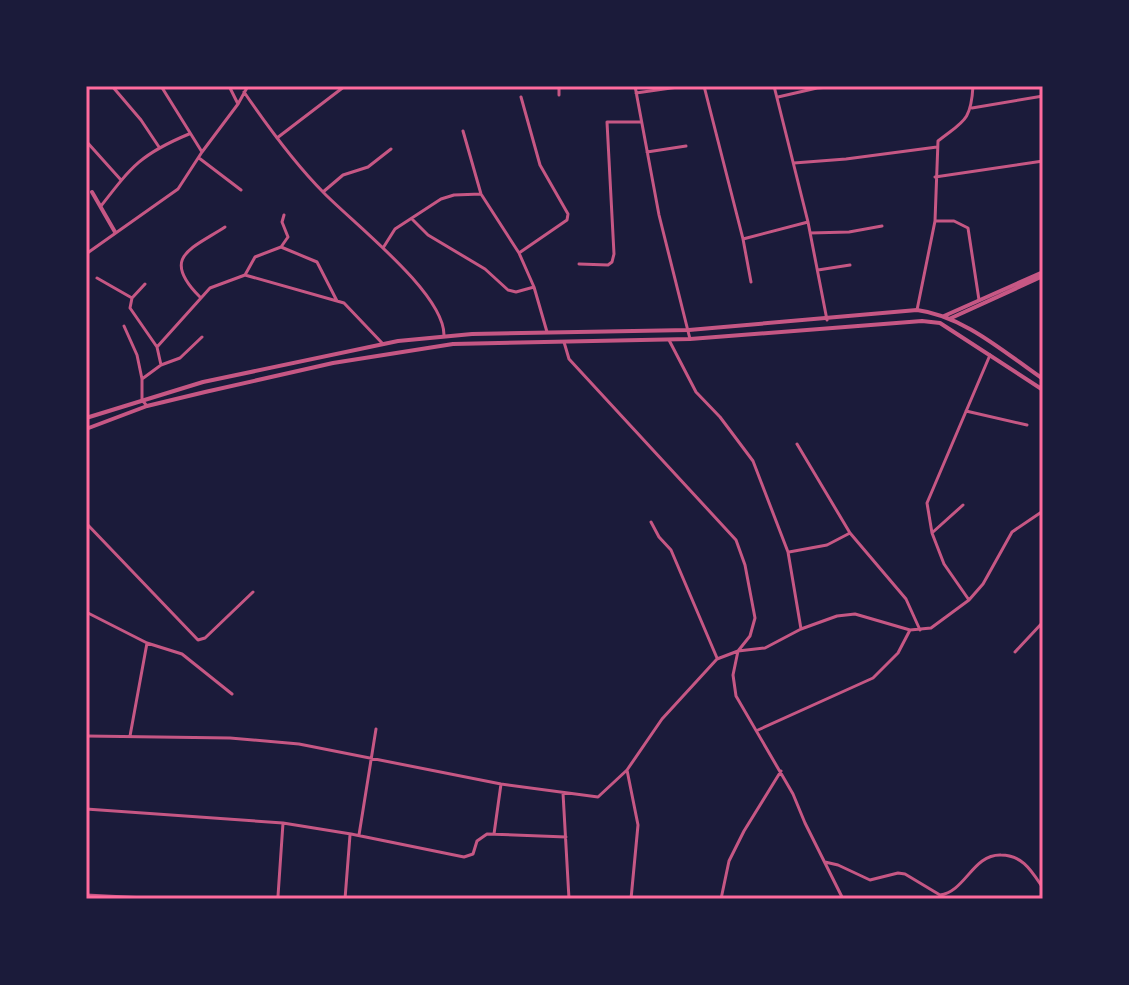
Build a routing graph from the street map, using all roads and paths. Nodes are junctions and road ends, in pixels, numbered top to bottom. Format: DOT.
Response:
graph roads {
  1 [pos="112,86"];
  2 [pos="161,86"];
  3 [pos="229,86"];
  4 [pos="248,86"];
  5 [pos="345,86"];
  6 [pos="559,86"];
  7 [pos="635,86"];
  8 [pos="685,86"];
  9 [pos="704,86"];
  10 [pos="774,86"];
  11 [pos="841,86"];
  12 [pos="864,86"];
  13 [pos="895,86"];
  14 [pos="973,86"];
  15 [pos="244,92"];
  16 [pos="636,93"];
  17 [pos="559,95"];
  18 [pos="1043,96"];
  19 [pos="521,97"];
  20 [pos="777,97"];
  21 [pos="238,104"];
  22 [pos="972,108"];
  23 [pos="641,122"];
  24 [pos="463,131"];
  25 [pos="189,134"];
  26 [pos="277,138"];
  27 [pos="86,141"];
  28 [pos="686,146"];
  29 [pos="159,147"];
  30 [pos="937,147"];
  31 [pos="391,149"];
  32 [pos="202,152"];
  33 [pos="647,152"];
  34 [pos="199,158"];
  35 [pos="1043,161"];
  36 [pos="794,163"];
  37 [pos="935,177"];
  38 [pos="121,180"];
  39 [pos="241,190"];
  40 [pos="92,192"];
  41 [pos="323,192"];
  42 [pos="481,194"];
  43 [pos="100,207"];
  44 [pos="284,215"];
  45 [pos="412,219"];
  46 [pos="935,221"];
  47 [pos="808,222"];
  48 [pos="882,226"];
  49 [pos="225,227"];
  50 [pos="115,232"];
  51 [pos="810,233"];
  52 [pos="743,239"];
  53 [pos="281,247"];
  54 [pos="383,248"];
  55 [pos="519,253"];
  56 [pos="86,254"];
  57 [pos="579,264"];
  58 [pos="850,265"];
  59 [pos="817,270"];
  60 [pos="1043,274"];
  61 [pos="245,275"];
  62 [pos="97,278"];
  63 [pos="751,282"];
  64 [pos="145,284"];
  65 [pos="534,287"];
  66 [pos="200,297"];
  67 [pos="132,298"];
  68 [pos="979,300"];
  69 [pos="337,301"];
  70 [pos="917,310"];
  71 [pos="946,318"];
  72 [pos="827,320"];
  73 [pos="124,326"];
  74 [pos="689,330"];
  75 [pos="547,333"];
  76 [pos="444,335"];
  77 [pos="202,337"];
  78 [pos="690,339"];
  79 [pos="669,340"];
  80 [pos="564,341"];
  81 [pos="383,344"];
  82 [pos="157,347"];
  83 [pos="990,354"];
  84 [pos="161,365"];
  85 [pos="142,379"];
  86 [pos="1043,379"];
  87 [pos="1043,390"];
  88 [pos="142,400"];
  89 [pos="147,406"];
  90 [pos="966,411"];
  91 [pos="86,418"];
  92 [pos="1027,425"];
  93 [pos="86,429"];
  94 [pos="797,444"];
  95 [pos="963,505"];
  96 [pos="1043,511"];
  97 [pos="651,522"];
  98 [pos="86,523"];
  99 [pos="850,533"];
  100 [pos="932,533"];
  101 [pos="788,552"];
  102 [pos="253,592"];
  103 [pos="969,600"];
  104 [pos="86,612"];
  105 [pos="1043,622"];
  106 [pos="801,629"];
  107 [pos="910,630"];
  108 [pos="920,630"];
  109 [pos="147,643"];
  110 [pos="738,651"];
  111 [pos="1015,652"];
  112 [pos="717,659"];
  113 [pos="232,694"];
  114 [pos="376,729"];
  115 [pos="757,730"];
  116 [pos="86,736"];
  117 [pos="130,736"];
  118 [pos="371,758"];
  119 [pos="627,770"];
  120 [pos="781,771"];
  121 [pos="501,784"];
  122 [pos="563,793"];
  123 [pos="86,809"];
  124 [pos="283,823"];
  125 [pos="351,834"];
  126 [pos="494,834"];
  127 [pos="359,835"];
  128 [pos="566,837"];
  129 [pos="825,862"];
  130 [pos="1043,888"];
  131 [pos="86,895"];
  132 [pos="1043,895"];
  133 [pos="278,896"];
  134 [pos="722,898"];
  135 [pos="166,899"];
  136 [pos="345,899"];
  137 [pos="569,899"];
  138 [pos="631,899"];
  139 [pos="843,899"];
  140 [pos="1038,899"];
  1 -- 29 [label="street"];
  2 -- 25 [label="street"];
  3 -- 21 [label="street"];
  4 -- 15 [label="street"];
  5 -- 26 [label="street"];
  6 -- 17 [label="street"];
  7 -- 16 [label="street"];
  8 -- 16 [label="street"];
  9 -- 52 [label="street"];
  10 -- 20 [label="street"];
  11 -- 20 [label="street"];
  12 -- 13 [label="street"];
  14 -- 22 [label="street"];
  15 -- 21 [label="street"];
  15 -- 26 [label="street"];
  16 -- 23 [label="street"];
  18 -- 22 [label="street"];
  19 -- 55 [label="street"];
  20 -- 36 [label="street"];
  21 -- 32 [label="street"];
  22 -- 30 [label="street"];
  23 -- 33 [label="street"];
  23 -- 57 [label="street"];
  24 -- 42 [label="street"];
  25 -- 29 [label="street"];
  25 -- 32 [label="street"];
  26 -- 41 [label="street"];
  27 -- 38 [label="street"];
  28 -- 33 [label="street"];
  29 -- 38 [label="street"];
  30 -- 36 [label="street"];
  30 -- 37 [label="street"];
  31 -- 41 [label="street"];
  32 -- 34 [label="street"];
  33 -- 74 [label="street"];
  34 -- 39 [label="street"];
  34 -- 50 [label="street"];
  35 -- 37 [label="street"];
  36 -- 47 [label="street"];
  37 -- 46 [label="street"];
  38 -- 43 [label="street"];
  40 -- 43 [label="street"];
  41 -- 54 [label="street"];
  42 -- 45 [label="street"];
  42 -- 55 [label="street"];
  43 -- 50 [label="street"];
  44 -- 53 [label="street"];
  45 -- 54 [label="street"];
  45 -- 65 [label="street"];
  46 -- 68 [label="street"];
  46 -- 70 [label="street"];
  47 -- 51 [label="street"];
  47 -- 52 [label="street"];
  48 -- 51 [label="street"];
  49 -- 66 [label="street"];
  50 -- 56 [label="street"];
  51 -- 59 [label="street"];
  52 -- 63 [label="street"];
  53 -- 61 [label="street"];
  53 -- 69 [label="street"];
  54 -- 76 [label="street"];
  55 -- 65 [label="street"];
  58 -- 59 [label="street"];
  59 -- 72 [label="street"];
  60 -- 68 [label="street"];
  60 -- 71 [label="street"];
  61 -- 66 [label="street"];
  61 -- 69 [label="street"];
  62 -- 67 [label="street"];
  64 -- 67 [label="street"];
  65 -- 75 [label="street"];
  66 -- 82 [label="street"];
  67 -- 82 [label="street"];
  68 -- 71 [label="street"];
  69 -- 81 [label="street"];
  70 -- 71 [label="street"];
  70 -- 72 [label="street"];
  71 -- 86 [label="street"];
  72 -- 74 [label="street"];
  73 -- 85 [label="street"];
  74 -- 75 [label="street"];
  74 -- 78 [label="street"];
  75 -- 76 [label="street"];
  76 -- 81 [label="street"];
  77 -- 84 [label="street"];
  78 -- 79 [label="street"];
  78 -- 83 [label="street"];
  79 -- 80 [label="street"];
  79 -- 101 [label="street"];
  80 -- 89 [label="street"];
  80 -- 110 [label="street"];
  81 -- 88 [label="street"];
  82 -- 84 [label="street"];
  83 -- 87 [label="street"];
  83 -- 90 [label="street"];
  84 -- 85 [label="street"];
  85 -- 88 [label="street"];
  88 -- 89 [label="street"];
  88 -- 91 [label="street"];
  89 -- 93 [label="street"];
  90 -- 92 [label="street"];
  90 -- 100 [label="street"];
  94 -- 99 [label="street"];
  95 -- 100 [label="street"];
  96 -- 103 [label="street"];
  97 -- 112 [label="street"];
  98 -- 102 [label="street"];
  99 -- 101 [label="street"];
  99 -- 108 [label="street"];
  100 -- 103 [label="street"];
  101 -- 106 [label="street"];
  103 -- 108 [label="street"];
  104 -- 109 [label="street"];
  105 -- 111 [label="street"];
  106 -- 107 [label="street"];
  106 -- 110 [label="street"];
  107 -- 108 [label="street"];
  107 -- 115 [label="street"];
  109 -- 113 [label="street"];
  109 -- 117 [label="street"];
  110 -- 112 [label="street"];
  110 -- 115 [label="street"];
  112 -- 119 [label="street"];
  114 -- 118 [label="street"];
  115 -- 120 [label="street"];
  116 -- 117 [label="street"];
  117 -- 118 [label="street"];
  118 -- 121 [label="street"];
  118 -- 127 [label="street"];
  119 -- 122 [label="street"];
  119 -- 138 [label="street"];
  120 -- 129 [label="street"];
  120 -- 134 [label="street"];
  121 -- 122 [label="street"];
  121 -- 126 [label="street"];
  122 -- 128 [label="street"];
  123 -- 124 [label="street"];
  124 -- 125 [label="street"];
  124 -- 133 [label="street"];
  125 -- 127 [label="street"];
  125 -- 136 [label="street"];
  126 -- 127 [label="street"];
  126 -- 128 [label="street"];
  128 -- 137 [label="street"];
  129 -- 130 [label="street"];
  129 -- 139 [label="street"];
  131 -- 135 [label="street"];
  132 -- 140 [label="street"];
}
